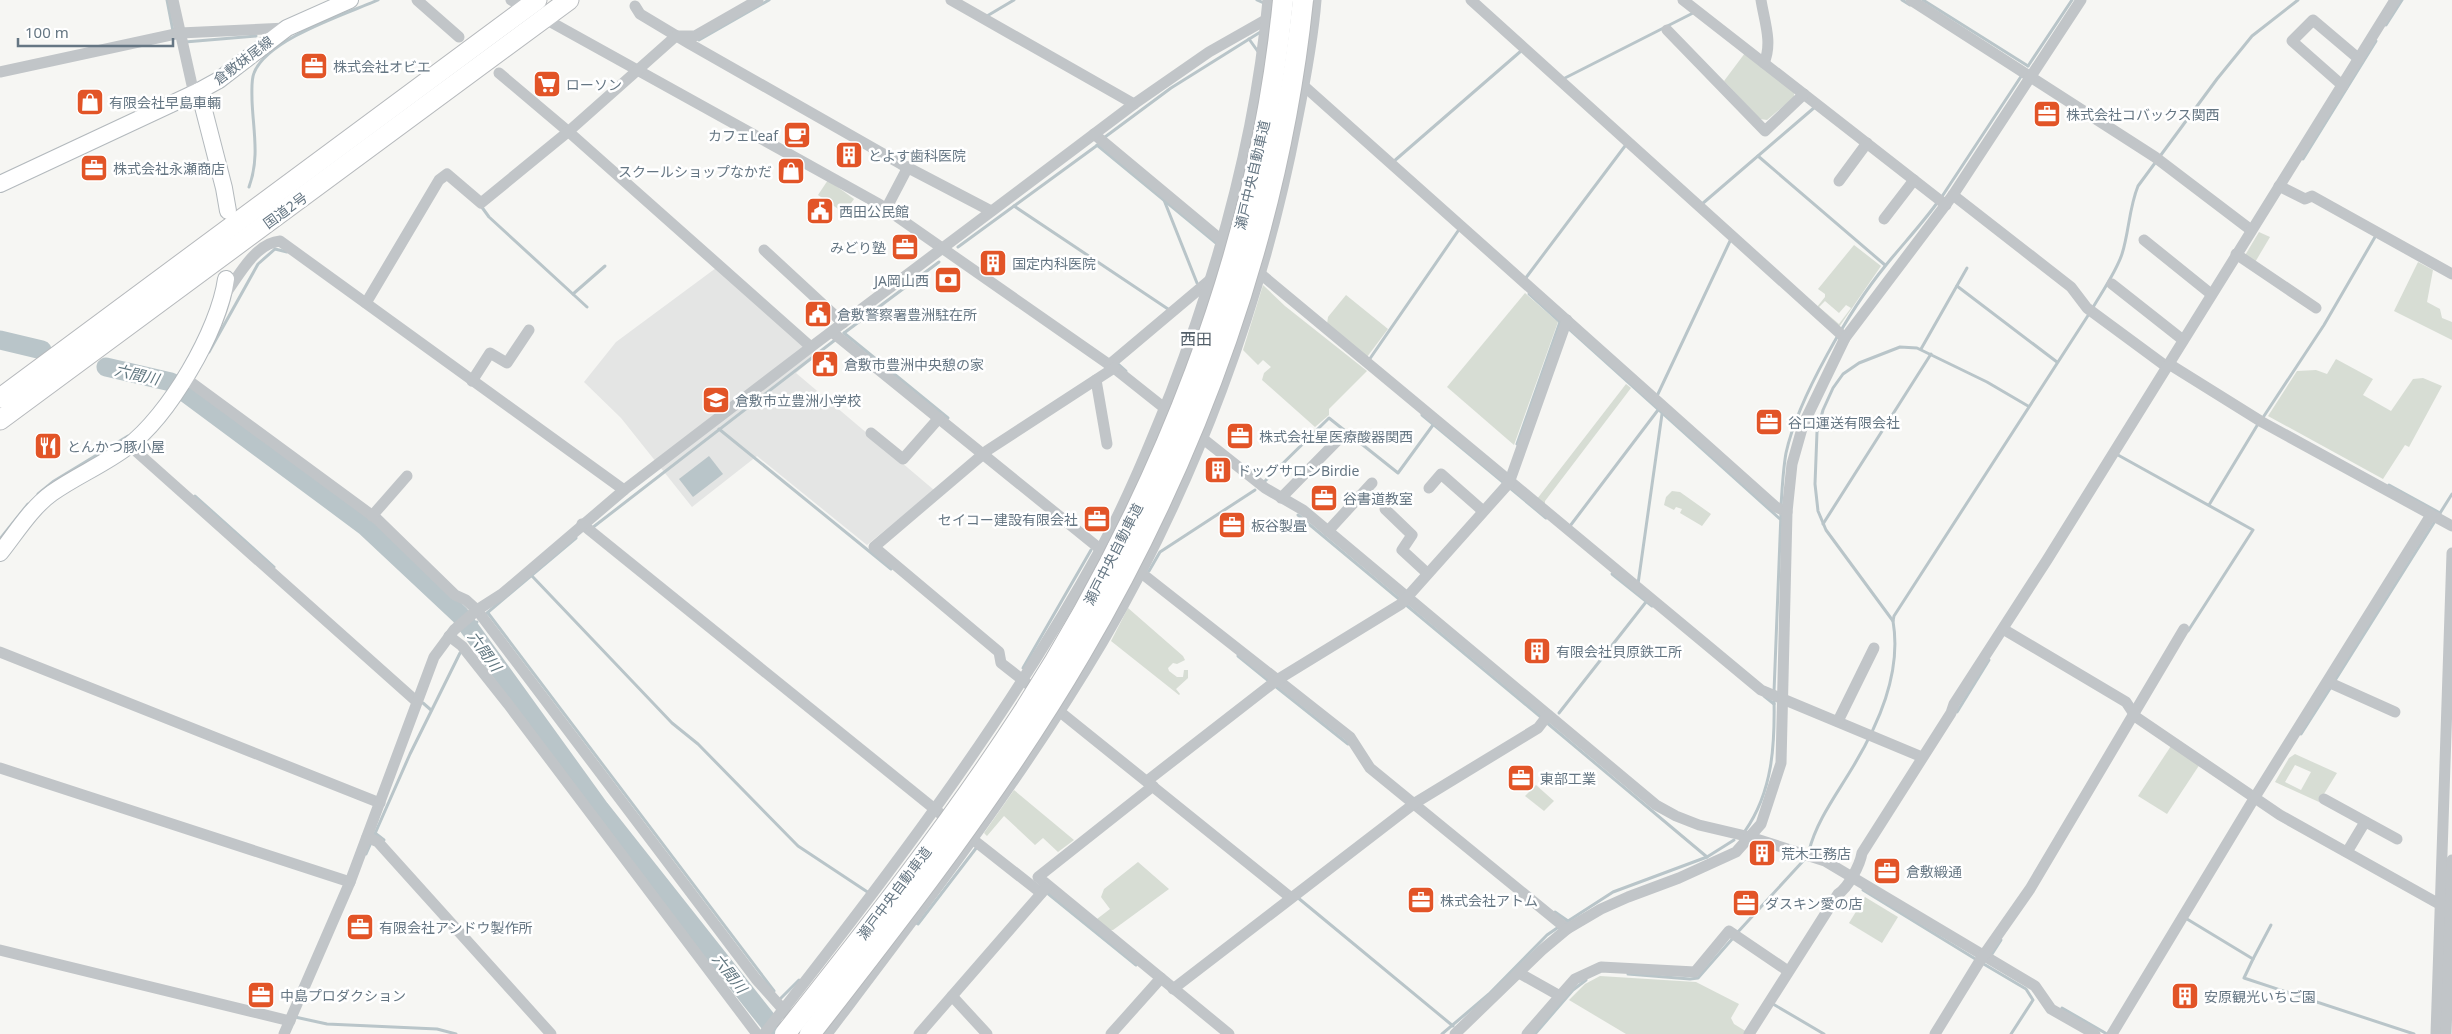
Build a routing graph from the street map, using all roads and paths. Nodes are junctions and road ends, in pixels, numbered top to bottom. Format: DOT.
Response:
graph roads {
  1 [pos="173,0"];
  2 [pos="350,0"];
  3 [pos="417,0"];
  4 [pos="569,0"];
  5 [pos="758,0"];
  6 [pos="951,0"];
  7 [pos="1470,0"];
  8 [pos="1683,0"];
  9 [pos="1761,0"];
  10 [pos="1911,0"];
  11 [pos="2081,0"];
  12 [pos="2395,0"];
  13 [pos="1309,2"];
  14 [pos="525,3"];
  15 [pos="635,6"];
  16 [pos="1269,12"];
  17 [pos="544,19"];
  18 [pos="287,28"];
  19 [pos="1667,30"];
  20 [pos="676,36"];
  21 [pos="179,37"];
  22 [pos="459,38"];
  23 [pos="2359,59"];
  24 [pos="1764,63"];
  25 [pos="636,70"];
  26 [pos="0,72"];
  27 [pos="499,73"];
  28 [pos="2030,75"];
  29 [pos="2343,86"];
  30 [pos="1303,90"];
  31 [pos="197,92"];
  32 [pos="1804,94"];
  33 [pos="1134,104"];
  34 [pos="571,133"];
  35 [pos="1094,134"];
  36 [pos="1866,143"];
  37 [pos="908,167"];
  38 [pos="1914,180"];
  39 [pos="1839,181"];
  40 [pos="0,184"];
  41 [pos="2280,186"];
  42 [pos="1953,195"];
  43 [pos="1941,201"];
  44 [pos="886,209"];
  45 [pos="228,211"];
  46 [pos="991,211"];
  47 [pos="1884,219"];
  48 [pos="2251,230"];
  49 [pos="1222,240"];
  50 [pos="2144,240"];
  51 [pos="941,248"];
  52 [pos="764,250"];
  53 [pos="2236,254"];
  54 [pos="1261,274"];
  55 [pos="2452,274"];
  56 [pos="226,279"];
  57 [pos="1210,280"];
  58 [pos="2112,284"];
  59 [pos="2211,294"];
  60 [pos="223,297"];
  61 [pos="366,304"];
  62 [pos="2316,308"];
  63 [pos="1567,320"];
  64 [pos="843,323"];
  65 [pos="530,330"];
  66 [pos="832,332"];
  67 [pos="1841,334"];
  68 [pos="2183,340"];
  69 [pos="811,347"];
  70 [pos="2170,366"];
  71 [pos="1112,367"];
  72 [pos="1096,380"];
  73 [pos="188,381"];
  74 [pos="472,381"];
  75 [pos="0,398"];
  76 [pos="1164,409"];
  77 [pos="939,418"];
  78 [pos="0,420"];
  79 [pos="871,433"];
  80 [pos="1202,439"];
  81 [pos="1337,441"];
  82 [pos="1107,444"];
  83 [pos="129,445"];
  84 [pos="984,452"];
  85 [pos="407,476"];
  86 [pos="1372,483"];
  87 [pos="1506,483"];
  88 [pos="1429,488"];
  89 [pos="624,490"];
  90 [pos="1281,498"];
  91 [pos="1386,510"];
  92 [pos="1483,510"];
  93 [pos="1783,510"];
  94 [pos="372,516"];
  95 [pos="2435,517"];
  96 [pos="582,524"];
  97 [pos="2452,526"];
  98 [pos="1328,531"];
  99 [pos="1100,550"];
  100 [pos="0,553"];
  101 [pos="2452,553"];
  102 [pos="1142,571"];
  103 [pos="1427,573"];
  104 [pos="1404,600"];
  105 [pos="475,611"];
  106 [pos="2184,629"];
  107 [pos="2006,630"];
  108 [pos="452,633"];
  109 [pos="1874,648"];
  110 [pos="0,652"];
  111 [pos="1023,680"];
  112 [pos="1274,682"];
  113 [pos="2328,682"];
  114 [pos="1777,697"];
  115 [pos="416,701"];
  116 [pos="1059,711"];
  117 [pos="2395,712"];
  118 [pos="2135,714"];
  119 [pos="1546,718"];
  120 [pos="1838,721"];
  121 [pos="1922,757"];
  122 [pos="0,768"];
  123 [pos="1150,782"];
  124 [pos="2258,799"];
  125 [pos="2324,799"];
  126 [pos="380,803"];
  127 [pos="1418,803"];
  128 [pos="936,810"];
  129 [pos="2365,822"];
  130 [pos="371,838"];
  131 [pos="1750,838"];
  132 [pos="972,839"];
  133 [pos="2397,839"];
  134 [pos="2347,852"];
  135 [pos="2452,860"];
  136 [pos="2452,864"];
  137 [pos="1852,876"];
  138 [pos="350,882"];
  139 [pos="1044,890"];
  140 [pos="1292,895"];
  141 [pos="2446,905"];
  142 [pos="1564,926"];
  143 [pos="0,950"];
  144 [pos="1981,960"];
  145 [pos="1788,972"];
  146 [pos="1519,973"];
  147 [pos="1158,981"];
  148 [pos="1173,989"];
  149 [pos="1560,996"];
  150 [pos="955,999"];
  151 [pos="781,1012"];
  152 [pos="290,1021"];
  153 [pos="756,1033"];
  154 [pos="1460,1033"];
  155 [pos="284,1034"];
  156 [pos="551,1034"];
  157 [pos="786,1034"];
  158 [pos="803,1034"];
  159 [pos="810,1034"];
  160 [pos="827,1034"];
  161 [pos="919,1034"];
  162 [pos="987,1034"];
  163 [pos="1110,1034"];
  164 [pos="1229,1034"];
  165 [pos="1526,1034"];
  166 [pos="1749,1034"];
  167 [pos="1935,1034"];
  168 [pos="2095,1034"];
  169 [pos="2112,1034"];
  170 [pos="2436,1034"];
  171 [pos="2446,1034"];
  1 -- 21 [label="street"];
  2 -- 18 [label="main road, 倉敷妹尾線"];
  3 -- 22 [label="street"];
  4 -- 17 [label="highway, 国道2号"];
  5 -- 20 [label="street"];
  6 -- 33 [label="street"];
  7 -- 67 [label="street"];
  8 -- 24 [label="street"];
  9 -- 24 [label="street"];
  10 -- 28 [label="street"];
  11 -- 28 [label="street"];
  12 -- 23 [label="street"];
  13 -- 16 [label="street"];
  13 -- 30 [label="street"];
  13 -- 159 [label="highway, 瀬戸中央自動車道, bridge"];
  14 -- 17 [label="street"];
  14 -- 75 [label="highway, 国道2号"];
  15 -- 20 [label="street"];
  16 -- 33 [label="street"];
  16 -- 49 [label="street"];
  16 -- 157 [label="highway, 瀬戸中央自動車道, bridge"];
  17 -- 25 [label="street"];
  17 -- 78 [label="highway, 国道2号"];
  18 -- 21 [label="street"];
  18 -- 31 [label="main road, 倉敷妹尾線"];
  19 -- 32 [label="street"];
  20 -- 25 [label="street"];
  20 -- 37 [label="street"];
  21 -- 26 [label="street"];
  21 -- 31 [label="street"];
  23 -- 29 [label="street"];
  23 -- 29 [label="street"];
  24 -- 32 [label="street"];
  25 -- 34 [label="street"];
  25 -- 44 [label="street"];
  27 -- 34 [label="street"];
  28 -- 42 [label="street"];
  28 -- 48 [label="street"];
  29 -- 41 [label="street"];
  30 -- 54 [label="street"];
  30 -- 63 [label="street"];
  31 -- 40 [label="main road, 倉敷妹尾線"];
  31 -- 45 [label="main road"];
  32 -- 36 [label="street"];
  33 -- 35 [label="street"];
  34 -- 61 [label="street"];
  34 -- 69 [label="street"];
  35 -- 46 [label="street"];
  35 -- 49 [label="street"];
  36 -- 38 [label="street"];
  36 -- 39 [label="street"];
  37 -- 44 [label="street"];
  37 -- 46 [label="street"];
  38 -- 43 [label="street"];
  38 -- 47 [label="street"];
  41 -- 48 [label="street"];
  41 -- 55 [label="street"];
  42 -- 43 [label="street"];
  42 -- 70 [label="street"];
  43 -- 67 [label="street"];
  44 -- 51 [label="street"];
  46 -- 51 [label="street"];
  48 -- 53 [label="street"];
  49 -- 54 [label="street"];
  49 -- 57 [label="street"];
  50 -- 59 [label="street"];
  51 -- 64 [label="street"];
  51 -- 71 [label="street"];
  52 -- 64 [label="street"];
  53 -- 59 [label="street"];
  53 -- 62 [label="street"];
  54 -- 80 [label="street"];
  54 -- 87 [label="street"];
  56 -- 60 [label="main road"];
  57 -- 71 [label="street"];
  57 -- 76 [label="street"];
  58 -- 68 [label="street"];
  59 -- 68 [label="street"];
  60 -- 61 [label="street"];
  60 -- 73 [label="main road"];
  61 -- 74 [label="street"];
  63 -- 87 [label="street"];
  63 -- 93 [label="street"];
  64 -- 66 [label="street"];
  65 -- 74 [label="street"];
  66 -- 69 [label="street"];
  66 -- 77 [label="street"];
  67 -- 93 [label="street"];
  68 -- 70 [label="street"];
  69 -- 89 [label="street"];
  70 -- 95 [label="street"];
  70 -- 107 [label="street"];
  71 -- 72 [label="street"];
  71 -- 76 [label="street"];
  72 -- 82 [label="street"];
  72 -- 84 [label="street"];
  73 -- 83 [label="main road"];
  73 -- 94 [label="street"];
  74 -- 89 [label="street"];
  76 -- 80 [label="street"];
  76 -- 99 [label="street"];
  77 -- 79 [label="street"];
  77 -- 84 [label="street"];
  80 -- 90 [label="street"];
  80 -- 102 [label="street"];
  81 -- 90 [label="street"];
  83 -- 100 [label="main road"];
  83 -- 115 [label="street"];
  84 -- 99 [label="street"];
  84 -- 111 [label="street"];
  85 -- 94 [label="street"];
  86 -- 98 [label="street"];
  87 -- 92 [label="street"];
  87 -- 114 [label="street"];
  88 -- 92 [label="street"];
  89 -- 96 [label="street"];
  90 -- 98 [label="street"];
  91 -- 103 [label="street"];
  92 -- 103 [label="street"];
  93 -- 114 [label="street"];
  94 -- 105 [label="street"];
  95 -- 97 [label="street"];
  95 -- 113 [label="street"];
  96 -- 105 [label="street"];
  96 -- 128 [label="street"];
  98 -- 104 [label="street"];
  99 -- 102 [label="street"];
  99 -- 111 [label="street"];
  101 -- 141 [label="street"];
  102 -- 112 [label="street"];
  102 -- 116 [label="street"];
  103 -- 104 [label="street"];
  104 -- 112 [label="street"];
  104 -- 119 [label="street"];
  105 -- 108 [label="street"];
  105 -- 151 [label="street"];
  106 -- 118 [label="street"];
  107 -- 118 [label="street"];
  107 -- 121 [label="street"];
  108 -- 115 [label="street"];
  108 -- 153 [label="street"];
  109 -- 120 [label="street"];
  110 -- 126 [label="street"];
  111 -- 116 [label="street"];
  111 -- 128 [label="street"];
  112 -- 123 [label="street"];
  112 -- 127 [label="street"];
  113 -- 117 [label="street"];
  113 -- 124 [label="street"];
  114 -- 120 [label="street"];
  114 -- 131 [label="street"];
  115 -- 126 [label="street"];
  116 -- 123 [label="street"];
  116 -- 132 [label="street"];
  118 -- 124 [label="street"];
  118 -- 144 [label="street"];
  119 -- 127 [label="street"];
  119 -- 131 [label="street"];
  120 -- 121 [label="street"];
  121 -- 137 [label="street"];
  122 -- 138 [label="street"];
  123 -- 139 [label="street"];
  123 -- 140 [label="street"];
  124 -- 134 [label="street"];
  124 -- 169 [label="street"];
  125 -- 129 [label="street"];
  126 -- 130 [label="street"];
  127 -- 140 [label="street"];
  127 -- 142 [label="street"];
  128 -- 132 [label="street"];
  128 -- 151 [label="street"];
  129 -- 133 [label="street"];
  129 -- 134 [label="street"];
  130 -- 138 [label="street"];
  130 -- 156 [label="street"];
  131 -- 137 [label="street"];
  131 -- 142 [label="street"];
  132 -- 139 [label="street"];
  132 -- 160 [label="street"];
  134 -- 141 [label="street"];
  135 -- 136 [label="street"];
  136 -- 141 [label="street"];
  137 -- 144 [label="street"];
  137 -- 145 [label="street"];
  138 -- 152 [label="street"];
  139 -- 147 [label="street"];
  139 -- 150 [label="street"];
  140 -- 148 [label="street"];
  141 -- 170 [label="street"];
  141 -- 171 [label="street"];
  142 -- 146 [label="street"];
  143 -- 152 [label="street"];
  144 -- 167 [label="street"];
  144 -- 168 [label="street"];
  145 -- 149 [label="street"];
  145 -- 166 [label="street"];
  146 -- 149 [label="street"];
  146 -- 154 [label="street"];
  147 -- 148 [label="street"];
  147 -- 163 [label="street"];
  148 -- 164 [label="street"];
  149 -- 165 [label="street"];
  150 -- 161 [label="street"];
  150 -- 162 [label="street"];
  151 -- 153 [label="street"];
  151 -- 158 [label="street"];
  152 -- 155 [label="street"];
}
